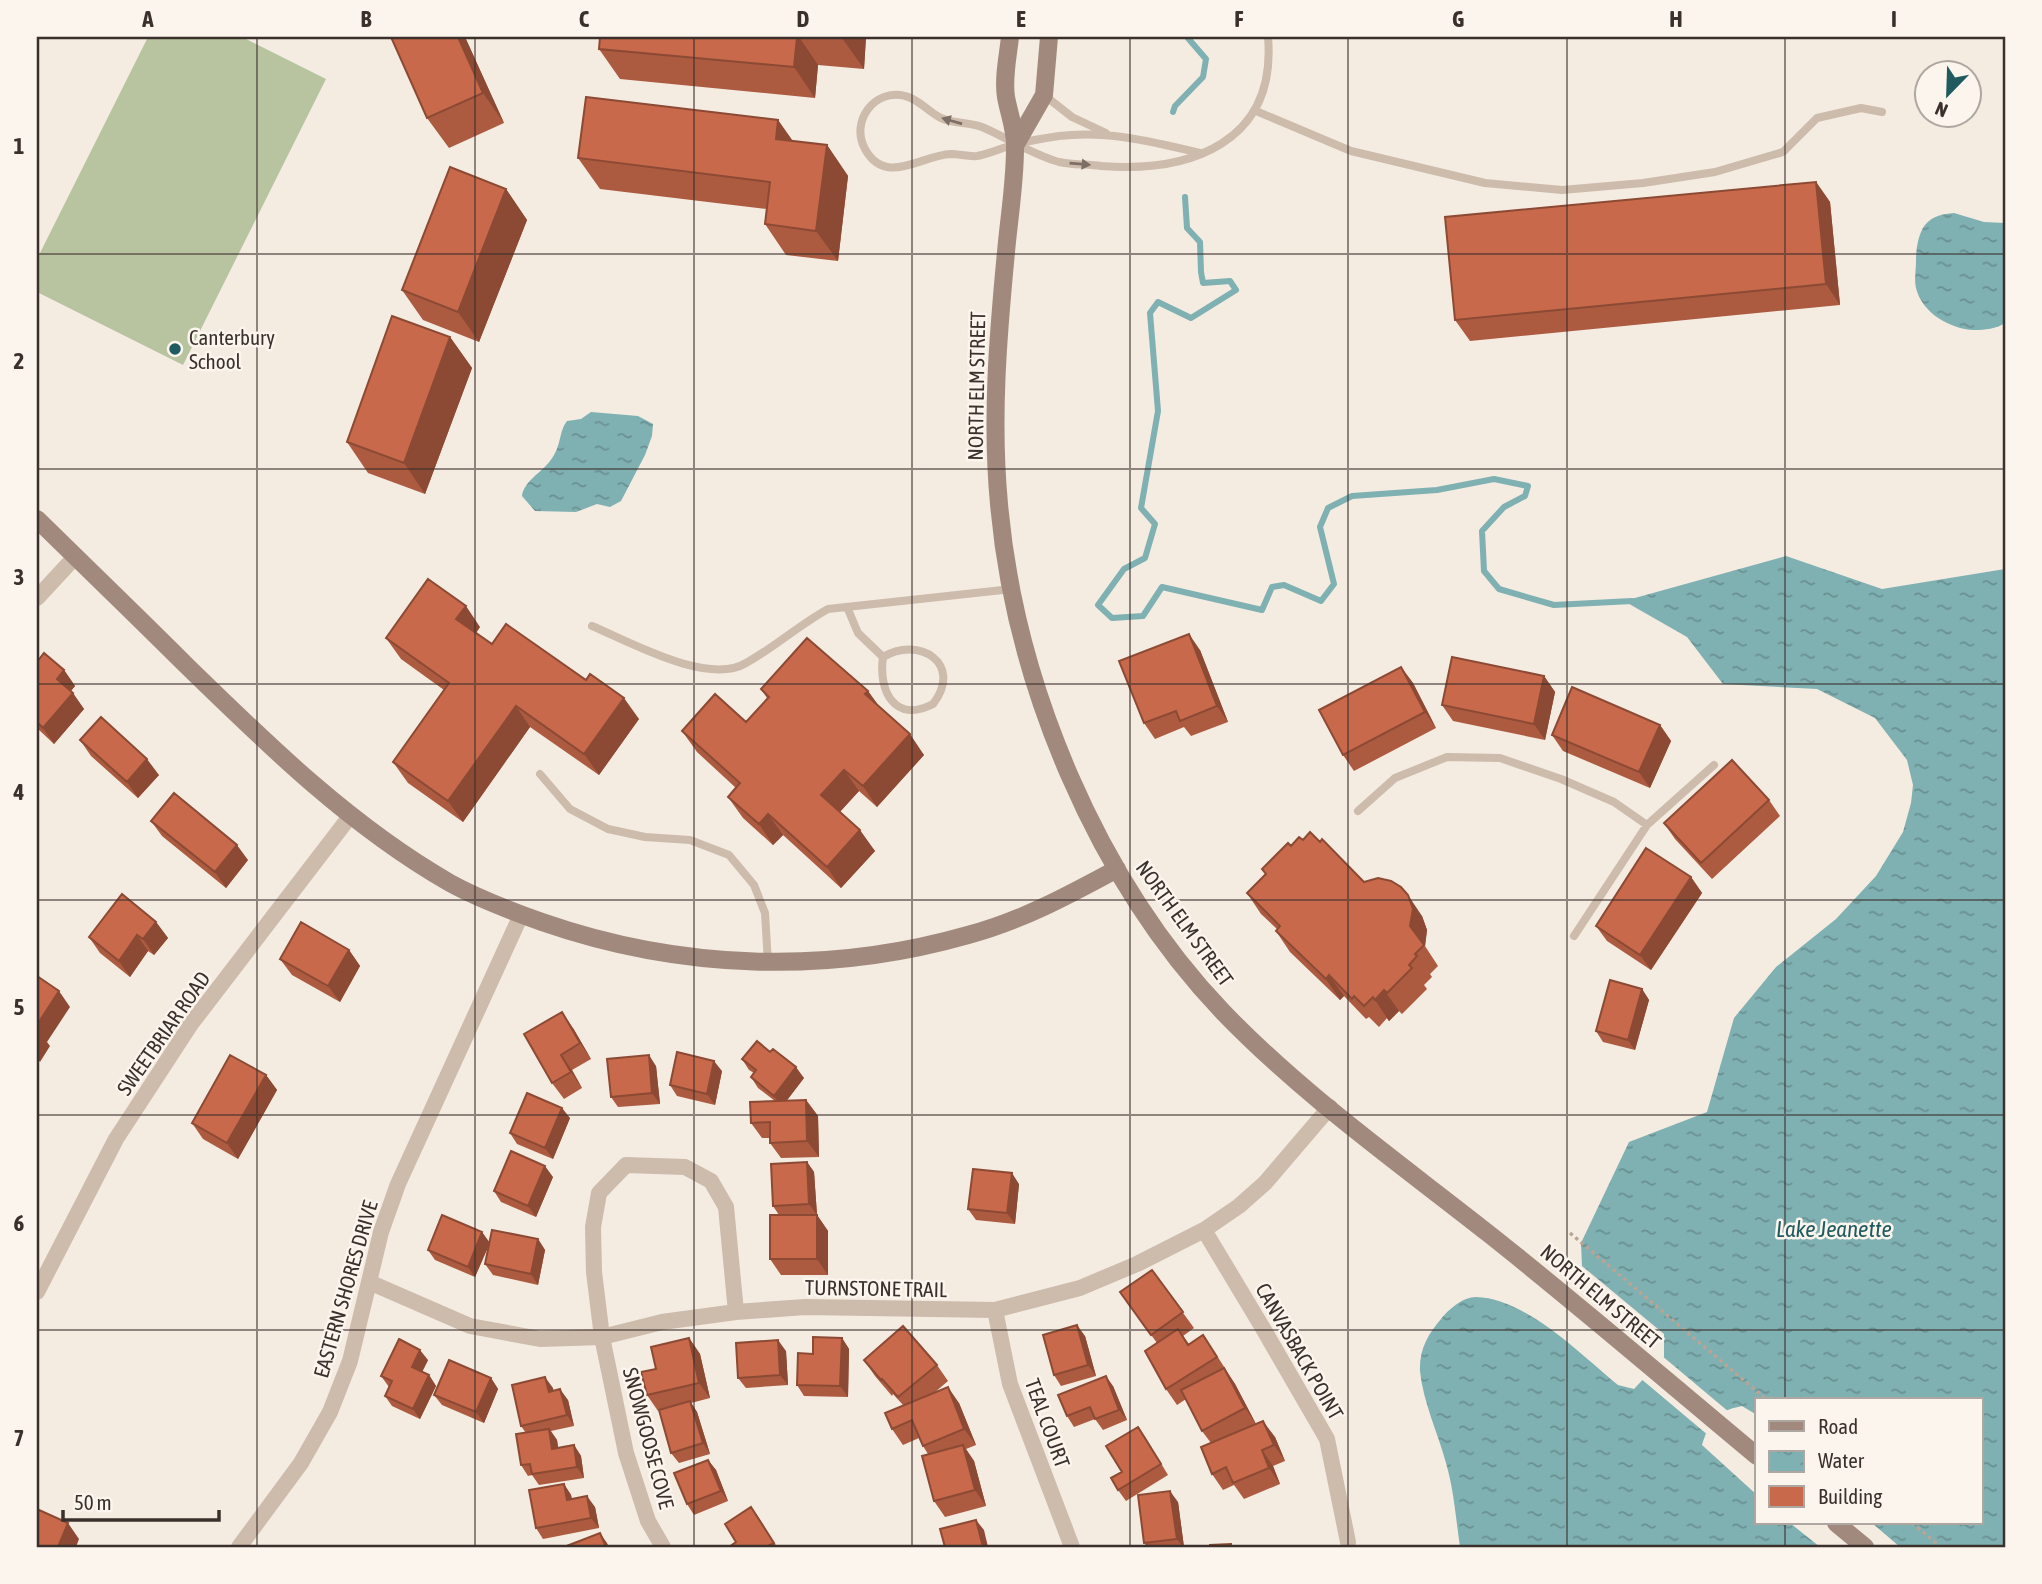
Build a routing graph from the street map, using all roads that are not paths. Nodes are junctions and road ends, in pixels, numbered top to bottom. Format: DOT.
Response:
graph roads {
  1 [pos="1010,37"];
  2 [pos="1049,37"];
  3 [pos="1268,37"];
  4 [pos="1044,95"];
  5 [pos="1256,111"];
  6 [pos="1882,112"];
  7 [pos="1109,134"];
  8 [pos="1016,144"];
  9 [pos="1200,153"];
  10 [pos="37,519"];
  11 [pos="75,556"];
  12 [pos="1012,589"];
  13 [pos="37,598"];
  14 [pos="847,607"];
  15 [pos="592,626"];
  16 [pos="883,657"];
  17 [pos="1714,765"];
  18 [pos="540,774"];
  19 [pos="1357,811"];
  20 [pos="351,815"];
  21 [pos="1647,825"];
  22 [pos="1117,869"];
  23 [pos="521,915"];
  24 [pos="1574,936"];
  25 [pos="768,962"];
  26 [pos="1329,1107"];
  27 [pos="1204,1230"];
  28 [pos="369,1282"];
  29 [pos="37,1292"];
  30 [pos="995,1310"];
  31 [pos="736,1312"];
  32 [pos="602,1337"];
  33 [pos="1755,1454"];
  34 [pos="1837,1524"];
  35 [pos="1348,1542"];
  36 [pos="239,1547"];
  37 [pos="663,1547"];
  38 [pos="1072,1547"];
  39 [pos="1865,1547"];
  1 -- 8 [label="main road, NORTH ELM STREET"];
  2 -- 4 [label="main road, NORTH ELM STREET"];
  3 -- 5 [label="lane"];
  4 -- 7 [label="lane"];
  4 -- 8 [label="main road, NORTH ELM STREET"];
  5 -- 6 [label="lane"];
  5 -- 9 [label="lane"];
  7 -- 8 [label="lane"];
  7 -- 9 [label="lane"];
  8 -- 8 [label="lane, one-way"];
  8 -- 9 [label="lane, one-way"];
  8 -- 12 [label="main road, NORTH ELM STREET"];
  10 -- 11 [label="main road"];
  11 -- 13 [label="street"];
  11 -- 20 [label="main road"];
  12 -- 14 [label="lane"];
  12 -- 22 [label="main road, NORTH ELM STREET"];
  14 -- 15 [label="lane"];
  14 -- 16 [label="lane"];
  16 -- 16 [label="lane"];
  17 -- 21 [label="lane"];
  18 -- 25 [label="lane"];
  19 -- 21 [label="lane"];
  20 -- 23 [label="main road"];
  20 -- 29 [label="street, SWEETBRIAR ROAD"];
  21 -- 24 [label="lane"];
  22 -- 25 [label="main road"];
  22 -- 26 [label="main road, NORTH ELM STREET"];
  23 -- 25 [label="main road"];
  23 -- 28 [label="street, EASTERN SHORES DRIVE"];
  26 -- 27 [label="street, TURNSTONE TRAIL"];
  26 -- 33 [label="main road, NORTH ELM STREET"];
  27 -- 30 [label="street, TURNSTONE TRAIL"];
  27 -- 35 [label="street, CANVASBACK POINT"];
  28 -- 32 [label="street, TURNSTONE TRAIL"];
  28 -- 36 [label="street, EASTERN SHORES DRIVE"];
  30 -- 31 [label="street, TURNSTONE TRAIL"];
  30 -- 38 [label="street, TEAL COURT"];
  31 -- 32 [label="street, TURNSTONE TRAIL"];
  31 -- 32 [label="street, SNOWGOOSE COVE"];
  32 -- 37 [label="street, SNOWGOOSE COVE"];
  34 -- 39 [label="main road"];
}
